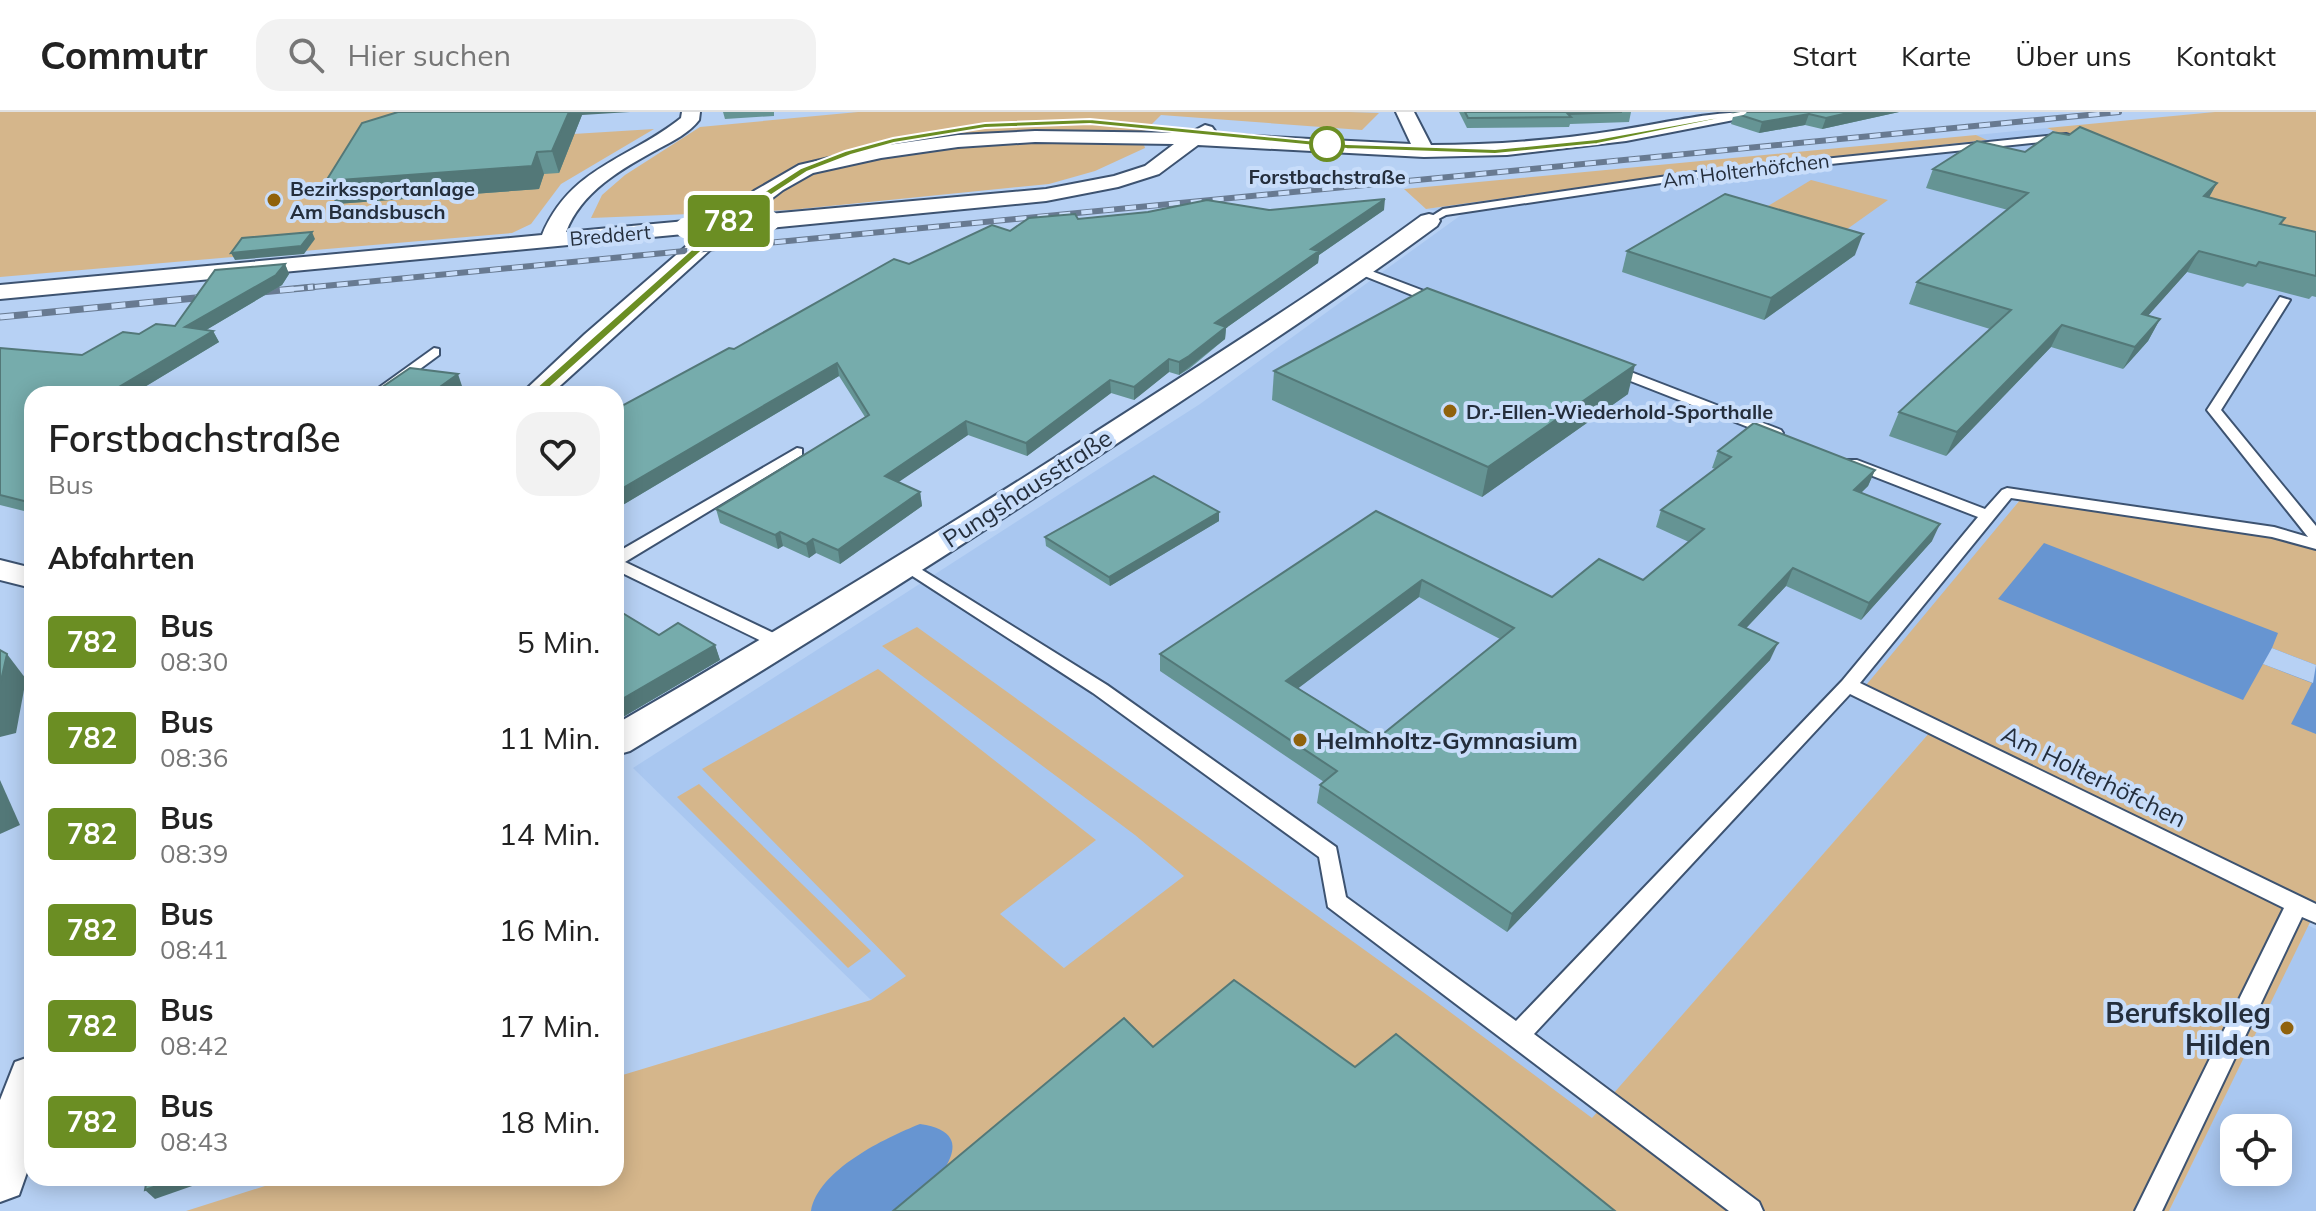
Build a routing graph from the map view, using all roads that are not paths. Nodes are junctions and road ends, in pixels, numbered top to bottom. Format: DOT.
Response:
graph roads {
  1 [pos="691,112"];
  2 [pos="1405,112"];
  3 [pos="1744,112"];
  4 [pos="1205,131"];
  5 [pos="2066,137"];
  6 [pos="1424,151"];
  7 [pos="1429,221"];
  8 [pos="551,241"];
  9 [pos="1361,271"];
  10 [pos="0,292"];
  11 [pos="2284,300"];
  12 [pos="1458,309"];
  13 [pos="434,352"];
  14 [pos="1597,363"];
  15 [pos="388,386"];
  16 [pos="544,386"];
  17 [pos="1791,439"];
  18 [pos="797,452"];
  19 [pos="1833,455"];
  20 [pos="1989,516"];
  21 [pos="2316,536"];
  22 [pos="2316,544"];
  23 [pos="624,557"];
  24 [pos="624,566"];
  25 [pos="905,566"];
  26 [pos="0,570"];
  27 [pos="24,576"];
  28 [pos="782,644"];
  29 [pos="1848,685"];
  30 [pos="624,736"];
  31 [pos="2307,909"];
  32 [pos="1517,1036"];
  33 [pos="24,1070"];
  34 [pos="0,1084"];
  35 [pos="24,1103"];
  36 [pos="0,1177"];
  37 [pos="1750,1211"];
  38 [pos="2148,1211"];
  1 -- 8 [label="street"];
  2 -- 6 [label="street"];
  3 -- 6 [label="street"];
  4 -- 6 [label="street"];
  4 -- 8 [label="street, Breddert, bridge"];
  4 -- 16 [label="street"];
  5 -- 7 [label="lane, Am Holterhöfchen"];
  7 -- 9 [label="street, Pungshausstraße"];
  8 -- 10 [label="street, Breddert"];
  9 -- 12 [label="lane"];
  9 -- 25 [label="street, Pungshausstraße"];
  11 -- 21 [label="lane"];
  13 -- 15 [label="lane"];
  14 -- 17 [label="lane"];
  18 -- 23 [label="lane"];
  19 -- 20 [label="lane"];
  20 -- 22 [label="lane"];
  20 -- 29 [label="lane"];
  24 -- 28 [label="lane"];
  25 -- 28 [label="street, Pungshausstraße"];
  25 -- 32 [label="lane"];
  26 -- 27 [label="street"];
  28 -- 30 [label="street, Pungshausstraße"];
  29 -- 31 [label="lane, Am Holterhöfchen"];
  29 -- 32 [label="lane"];
  31 -- 38 [label="lane"];
  32 -- 37 [label="lane"];
  33 -- 34 [label="street"];
  35 -- 36 [label="street"];
}
